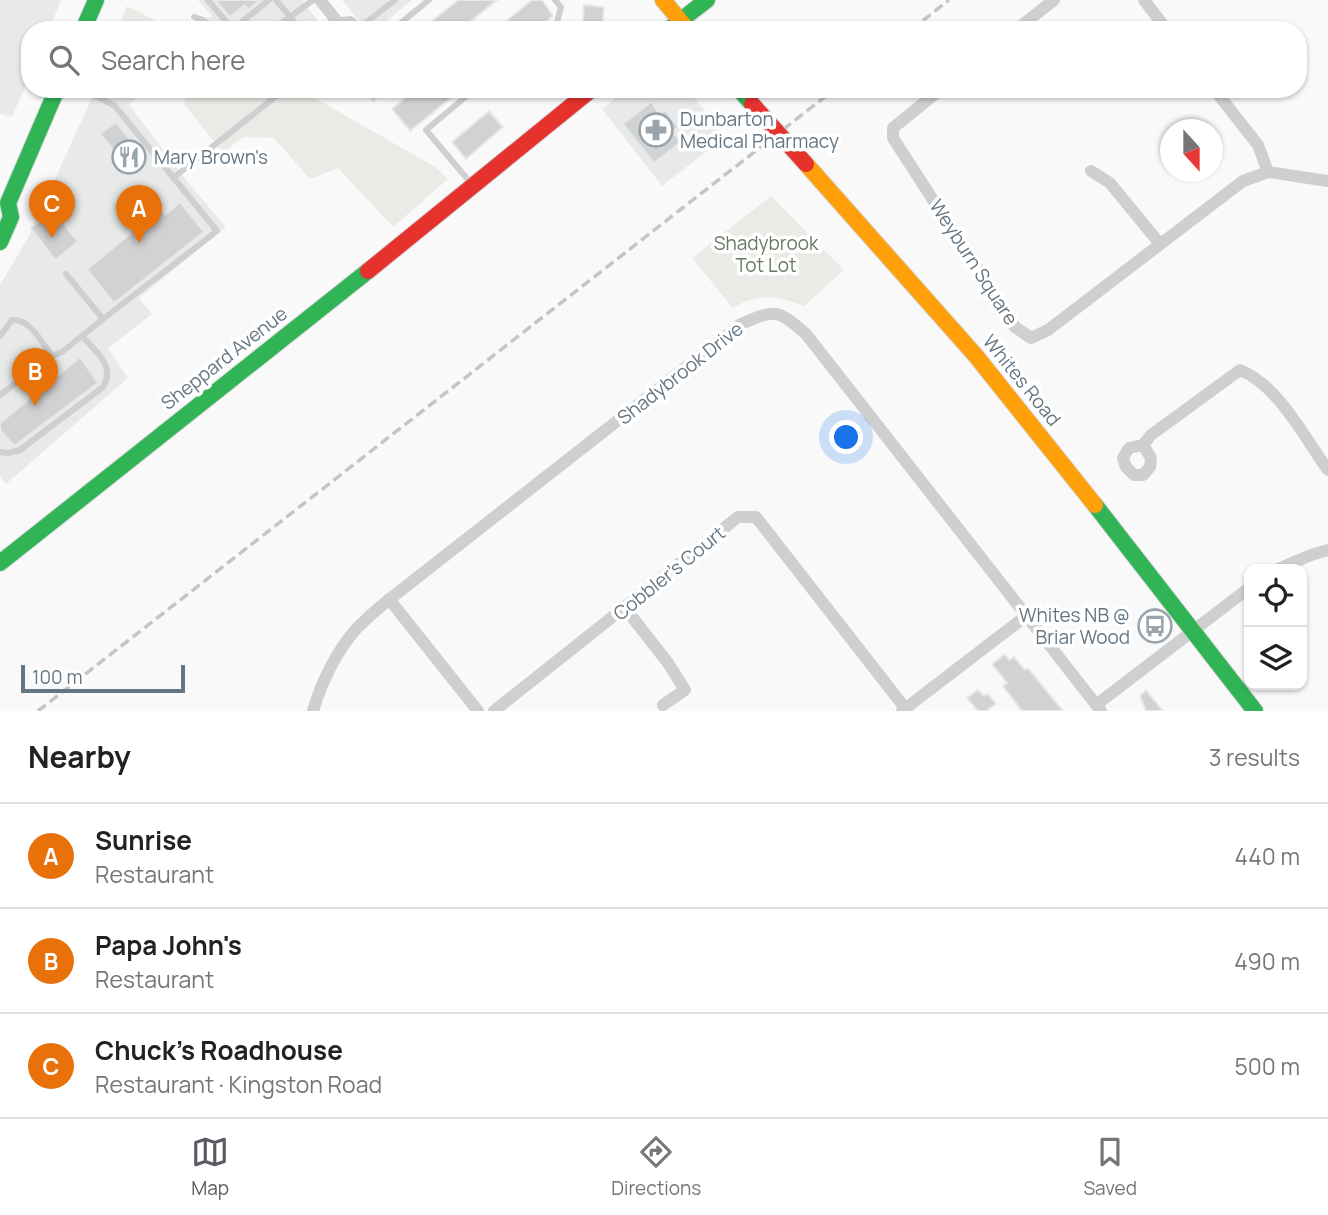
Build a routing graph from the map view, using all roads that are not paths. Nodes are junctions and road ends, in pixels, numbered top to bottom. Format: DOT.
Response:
graph roads {
  1 [pos="96,0"];
  2 [pos="208,0"];
  3 [pos="269,0"];
  4 [pos="276,0"];
  5 [pos="313,0"];
  6 [pos="320,0"];
  7 [pos="395,0"];
  8 [pos="429,0"];
  9 [pos="555,0"];
  10 [pos="663,0"];
  11 [pos="707,0"];
  12 [pos="1054,0"];
  13 [pos="1144,0"];
  14 [pos="289,16"];
  15 [pos="194,17"];
  16 [pos="87,21"];
  17 [pos="205,21"];
  18 [pos="226,21"];
  19 [pos="244,21"];
  20 [pos="283,21"];
  21 [pos="293,21"];
  22 [pos="334,21"];
  23 [pos="369,21"];
  24 [pos="403,21"];
  25 [pos="557,21"];
  26 [pos="675,21"];
  27 [pos="685,21"];
  28 [pos="1027,21"];
  29 [pos="1160,21"];
  30 [pos="53,98"];
  31 [pos="100,98"];
  32 [pos="274,98"];
  33 [pos="464,98"];
  34 [pos="581,98"];
  35 [pos="747,98"];
  36 [pos="930,98"];
  37 [pos="1221,98"];
  38 [pos="272,100"];
  39 [pos="1091,171"];
  40 [pos="1268,172"];
  41 [pos="173,178"];
  42 [pos="1328,181"];
  43 [pos="474,187"];
  44 [pos="4,205"];
  45 [pos="0,242"];
  46 [pos="1160,244"];
  47 [pos="66,274"];
  48 [pos="103,319"];
  49 [pos="0,336"];
  50 [pos="82,336"];
  51 [pos="52,356"];
  52 [pos="0,383"];
  53 [pos="3,393"];
  54 [pos="1143,444"];
  55 [pos="0,452"];
  56 [pos="1328,470"];
  57 [pos="1328,550"];
  58 [pos="0,563"];
  59 [pos="1290,564"];
  60 [pos="1244,592"];
  61 [pos="389,599"];
  62 [pos="625,608"];
  63 [pos="1026,616"];
  64 [pos="1192,631"];
  65 [pos="663,705"];
  66 [pos="1098,708"];
  67 [pos="904,710"];
  68 [pos="313,711"];
  69 [pos="478,711"];
  70 [pos="494,711"];
  71 [pos="1255,711"];
  1 -- 16 [label="main road"];
  2 -- 18 [label="lane"];
  3 -- 19 [label="lane"];
  4 -- 14 [label="lane"];
  5 -- 14 [label="lane"];
  6 -- 22 [label="street"];
  7 -- 23 [label="lane"];
  8 -- 24 [label="lane"];
  9 -- 25 [label="lane"];
  10 -- 26 [label="main road"];
  11 -- 27 [label="main road"];
  12 -- 28 [label="street"];
  13 -- 29 [label="street"];
  14 -- 20 [label="lane"];
  14 -- 21 [label="lane"];
  15 -- 17 [label="lane"];
  30 -- 44 [label="main road"];
  31 -- 41 [label="lane"];
  32 -- 38 [label="lane"];
  33 -- 43 [label="lane"];
  34 -- 43 [label="main road, Sheppard Avenue"];
  35 -- 64 [label="main road, Whites Road, bridge"];
  36 -- 46 [label="street, Weyburn Square"];
  37 -- 40 [label="street"];
  38 -- 41 [label="lane"];
  39 -- 46 [label="street"];
  40 -- 42 [label="street"];
  40 -- 46 [label="street, Weyburn Square"];
  41 -- 48 [label="lane"];
  43 -- 58 [label="main road, Sheppard Avenue"];
  44 -- 45 [label="main road"];
  47 -- 48 [label="lane"];
  48 -- 50 [label="lane"];
  49 -- 51 [label="lane"];
  50 -- 51 [label="lane"];
  50 -- 55 [label="lane"];
  51 -- 53 [label="lane"];
  52 -- 53 [label="lane"];
  54 -- 56 [label="street"];
  57 -- 59 [label="street"];
  60 -- 64 [label="street"];
  61 -- 63 [label="street, Shadybrook Drive"];
  61 -- 68 [label="street, Shadybrook Drive"];
  61 -- 69 [label="street"];
  62 -- 65 [label="street"];
  62 -- 67 [label="street, Cobbler's Court"];
  62 -- 70 [label="street, Cobbler's Court"];
  63 -- 66 [label="street, Shadybrook Drive"];
  63 -- 67 [label="street"];
  64 -- 66 [label="street"];
  64 -- 71 [label="main road, Whites Road"];
}
